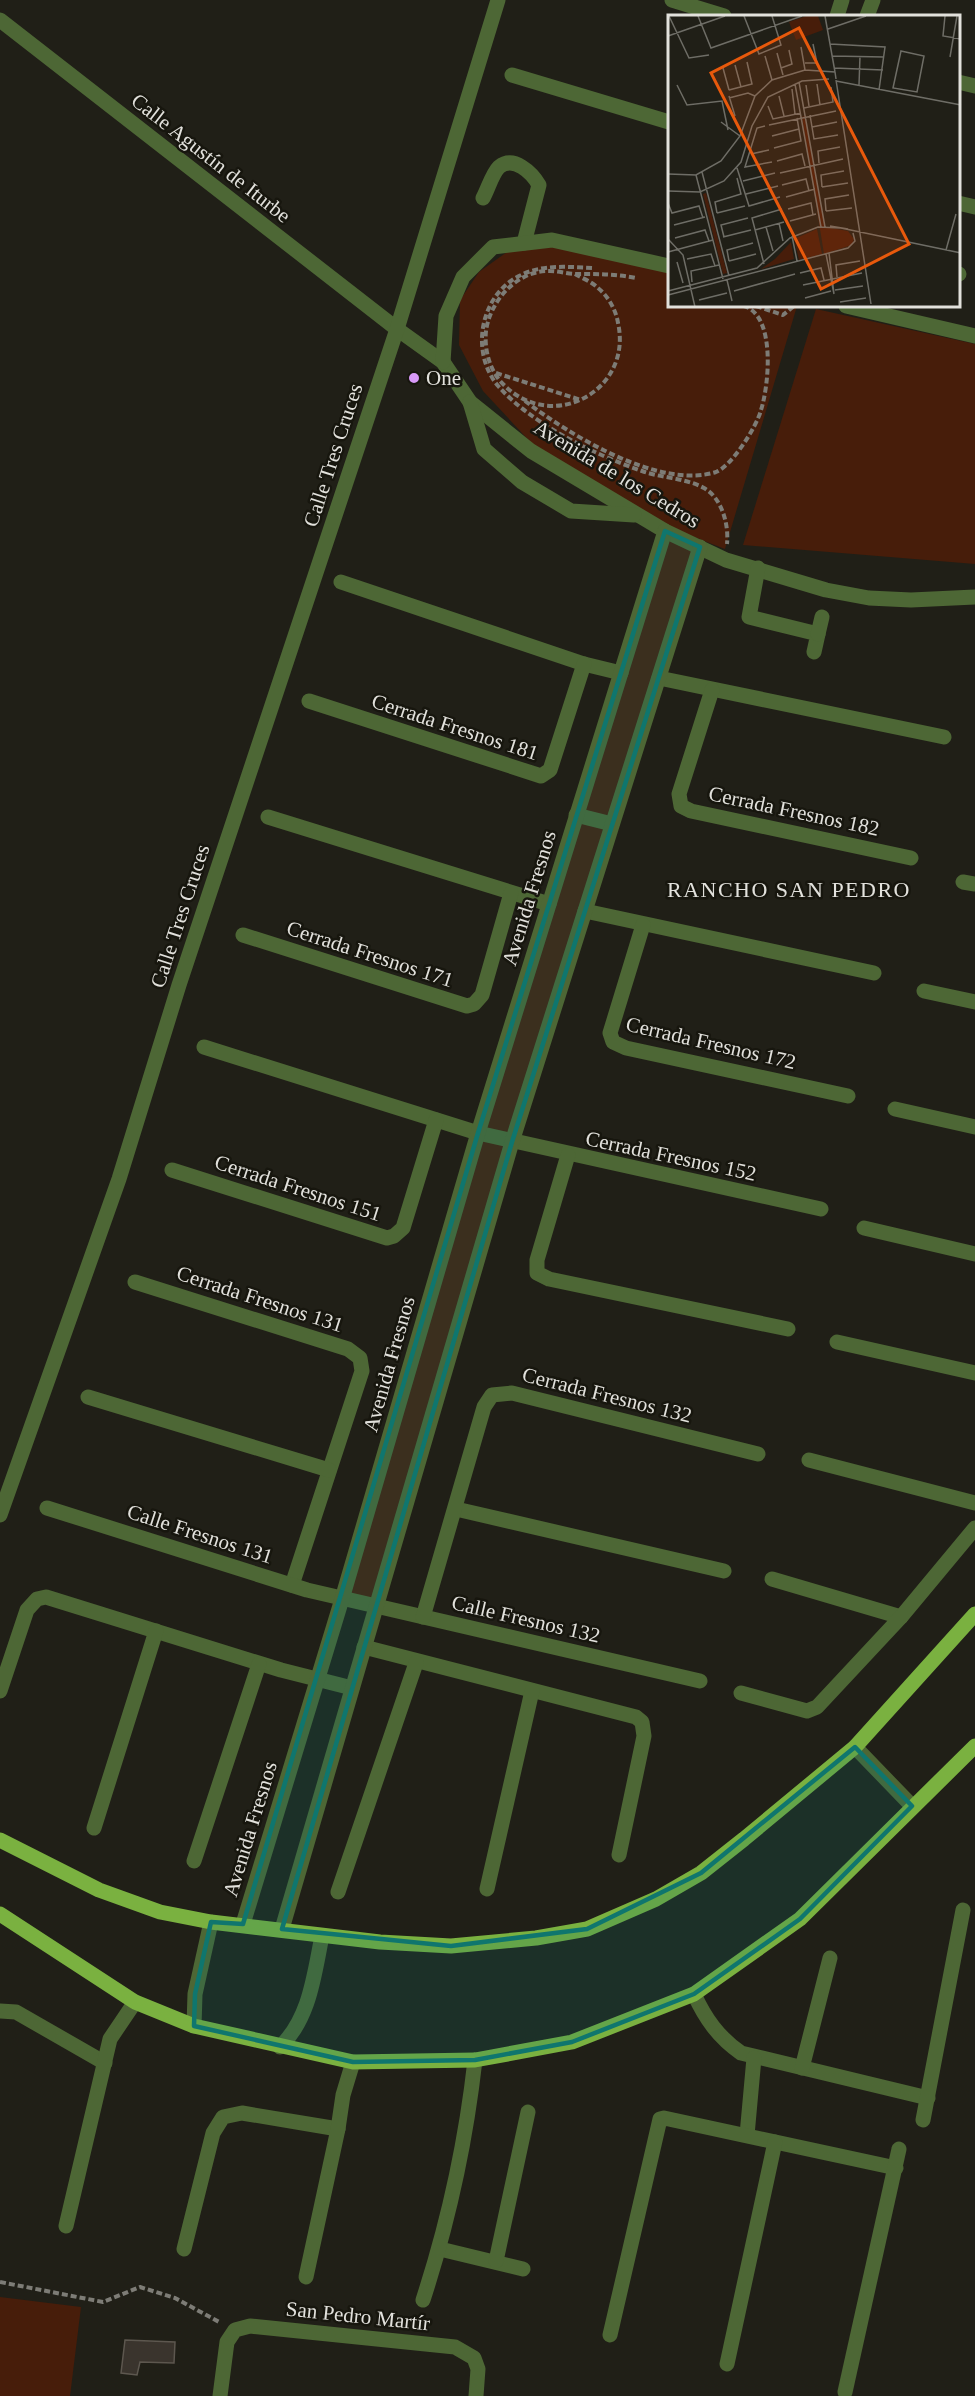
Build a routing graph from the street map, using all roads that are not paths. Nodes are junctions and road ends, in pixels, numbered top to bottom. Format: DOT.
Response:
graph roads {
  1 [pos="498,0"];
  2 [pos="672,0"];
  3 [pos="842,0"];
  4 [pos="873,0"];
  5 [pos="721,15"];
  6 [pos="837,15"];
  7 [pos="867,15"];
  8 [pos="0,20"];
  9 [pos="512,75"];
  10 [pos="960,82"];
  11 [pos="975,86"];
  12 [pos="668,122"];
  13 [pos="483,198"];
  14 [pos="960,203"];
  15 [pos="975,207"];
  16 [pos="524,243"];
  17 [pos="668,266"];
  18 [pos="857,308"];
  19 [pos="397,329"];
  20 [pos="975,336"];
  21 [pos="443,362"];
  22 [pos="470,402"];
  23 [pos="637,516"];
  24 [pos="664,531"];
  25 [pos="700,547"];
  26 [pos="758,568"];
  27 [pos="341,582"];
  28 [pos="975,597"];
  29 [pos="822,617"];
  30 [pos="818,634"];
  31 [pos="814,652"];
  32 [pos="584,664"];
  33 [pos="621,673"];
  34 [pos="659,678"];
  35 [pos="712,690"];
  36 [pos="309,701"];
  37 [pos="944,737"];
  38 [pos="576,815"];
  39 [pos="268,817"];
  40 [pos="612,824"];
  41 [pos="911,858"];
  42 [pos="511,893"];
  43 [pos="549,904"];
  44 [pos="585,911"];
  45 [pos="643,925"];
  46 [pos="243,935"];
  47 [pos="874,973"];
  48 [pos="924,991"];
  49 [pos="975,1002"];
  50 [pos="204,1047"];
  51 [pos="848,1096"];
  52 [pos="895,1109"];
  53 [pos="436,1120"];
  54 [pos="975,1127"];
  55 [pos="478,1133"];
  56 [pos="512,1142"];
  57 [pos="568,1155"];
  58 [pos="172,1170"];
  59 [pos="821,1209"];
  60 [pos="864,1228"];
  61 [pos="975,1254"];
  62 [pos="135,1282"];
  63 [pos="788,1329"];
  64 [pos="837,1342"];
  65 [pos="975,1373"];
  66 [pos="88,1397"];
  67 [pos="758,1454"];
  68 [pos="808,1460"];
  69 [pos="329,1470"];
  70 [pos="975,1503"];
  71 [pos="47,1508"];
  72 [pos="456,1509"];
  73 [pos="0,1515"];
  74 [pos="975,1528"];
  75 [pos="724,1571"];
  76 [pos="772,1579"];
  77 [pos="292,1585"];
  78 [pos="342,1599"];
  79 [pos="376,1607"];
  80 [pos="975,1614"];
  81 [pos="423,1617"];
  82 [pos="901,1617"];
  83 [pos="156,1630"];
  84 [pos="364,1647"];
  85 [pos="416,1663"];
  86 [pos="260,1664"];
  87 [pos="318,1679"];
  88 [pos="700,1681"];
  89 [pos="352,1688"];
  90 [pos="0,1691"];
  91 [pos="532,1691"];
  92 [pos="741,1693"];
  93 [pos="975,1746"];
  94 [pos="855,1747"];
  95 [pos="912,1806"];
  96 [pos="94,1828"];
  97 [pos="0,1840"];
  98 [pos="619,1856"];
  99 [pos="194,1861"];
  100 [pos="487,1889"];
  101 [pos="338,1892"];
  102 [pos="963,1910"];
  103 [pos="0,1914"];
  104 [pos="211,1922"];
  105 [pos="243,1924"];
  106 [pos="282,1929"];
  107 [pos="322,1936"];
  108 [pos="831,1958"];
  109 [pos="694,1994"];
  110 [pos="135,2002"];
  111 [pos="0,2011"];
  112 [pos="194,2026"];
  113 [pos="280,2047"];
  114 [pos="754,2058"];
  115 [pos="475,2060"];
  116 [pos="353,2062"];
  117 [pos="105,2063"];
  118 [pos="802,2068"];
  119 [pos="928,2097"];
  120 [pos="528,2112"];
  121 [pos="923,2120"];
  122 [pos="339,2129"];
  123 [pos="747,2135"];
  124 [pos="775,2142"];
  125 [pos="900,2150"];
  126 [pos="896,2168"];
  127 [pos="66,2226"];
  128 [pos="184,2249"];
  129 [pos="440,2249"];
  130 [pos="496,2261"];
  131 [pos="523,2269"];
  132 [pos="306,2277"];
  133 [pos="423,2300"];
  134 [pos="610,2335"];
  135 [pos="727,2364"];
  136 [pos="845,2392"];
  137 [pos="220,2396"];
  138 [pos="476,2396"];
  1 -- 19 [label="street, Calle Tres Cruces"];
  2 -- 5 [label="street"];
  3 -- 6 [label="street"];
  4 -- 7 [label="street"];
  8 -- 19 [label="street, Calle Agustín de Iturbe"];
  9 -- 12 [label="street"];
  10 -- 11 [label="street"];
  13 -- 16 [label="street"];
  14 -- 15 [label="street"];
  16 -- 17 [label="street"];
  16 -- 21 [label="street"];
  18 -- 20 [label="street"];
  19 -- 21 [label="street, Avenida de los Cedros"];
  19 -- 73 [label="street, Calle Tres Cruces"];
  21 -- 22 [label="street, Avenida de los Cedros"];
  22 -- 23 [label="street, Avenida de los Cedros"];
  22 -- 23 [label="street"];
  23 -- 24 [label="street, Avenida de los Cedros"];
  24 -- 25 [label="street, Avenida de los Cedros"];
  24 -- 33 [label="street, Avenida Fresnos"];
  25 -- 26 [label="street, Avenida de los Cedros"];
  25 -- 34 [label="street"];
  26 -- 28 [label="street, Avenida de los Cedros"];
  26 -- 30 [label="street"];
  27 -- 32 [label="street"];
  29 -- 30 [label="street"];
  30 -- 31 [label="street"];
  32 -- 33 [label="street"];
  32 -- 36 [label="street, Cerrada Fresnos 181"];
  33 -- 38 [label="street, Avenida Fresnos"];
  34 -- 35 [label="street"];
  34 -- 40 [label="street"];
  35 -- 37 [label="street"];
  35 -- 41 [label="street, Cerrada Fresnos 182"];
  38 -- 40 [label="street, Avenida Fresnos"];
  38 -- 43 [label="street, Avenida Fresnos"];
  39 -- 42 [label="street"];
  40 -- 44 [label="street"];
  42 -- 43 [label="street"];
  42 -- 46 [label="street, Cerrada Fresnos 171"];
  43 -- 55 [label="street, Avenida Fresnos"];
  44 -- 45 [label="street"];
  44 -- 56 [label="street"];
  45 -- 47 [label="street"];
  45 -- 51 [label="street, Cerrada Fresnos 172"];
  48 -- 49 [label="street"];
  50 -- 53 [label="street"];
  52 -- 54 [label="street"];
  53 -- 55 [label="street"];
  53 -- 58 [label="street, Cerrada Fresnos 151"];
  55 -- 56 [label="street"];
  55 -- 78 [label="street, Avenida Fresnos"];
  56 -- 57 [label="street, Cerrada Fresnos 152"];
  56 -- 79 [label="street"];
  57 -- 59 [label="street, Cerrada Fresnos 152"];
  57 -- 63 [label="street"];
  60 -- 61 [label="street"];
  62 -- 69 [label="street, Cerrada Fresnos 131"];
  64 -- 65 [label="street"];
  66 -- 69 [label="street"];
  67 -- 72 [label="street, Cerrada Fresnos 132"];
  68 -- 70 [label="street"];
  69 -- 77 [label="street, Cerrada Fresnos 131"];
  71 -- 77 [label="street, Calle Fresnos 131"];
  72 -- 75 [label="street"];
  72 -- 81 [label="street, Cerrada Fresnos 132"];
  74 -- 82 [label="street"];
  76 -- 82 [label="street"];
  77 -- 78 [label="street, Calle Fresnos 131"];
  78 -- 79 [label="street, Calle Fresnos 132"];
  78 -- 87 [label="street, Avenida Fresnos"];
  79 -- 81 [label="street, Calle Fresnos 132"];
  79 -- 84 [label="street"];
  80 -- 94 [label="main road"];
  81 -- 88 [label="street, Calle Fresnos 132"];
  82 -- 92 [label="street"];
  83 -- 86 [label="street"];
  83 -- 90 [label="street"];
  83 -- 96 [label="street"];
  84 -- 85 [label="street"];
  84 -- 89 [label="street"];
  85 -- 91 [label="street"];
  85 -- 101 [label="street"];
  86 -- 87 [label="street"];
  86 -- 99 [label="street"];
  87 -- 89 [label="street"];
  87 -- 105 [label="street, Avenida Fresnos"];
  89 -- 106 [label="street"];
  91 -- 98 [label="street"];
  91 -- 100 [label="street"];
  93 -- 95 [label="main road"];
  94 -- 95 [label="street"];
  94 -- 107 [label="main road"];
  95 -- 109 [label="main road"];
  97 -- 104 [label="main road"];
  102 -- 119 [label="street"];
  103 -- 110 [label="main road"];
  104 -- 105 [label="main road"];
  104 -- 112 [label="street, Avenida Fresnos"];
  105 -- 106 [label="main road"];
  106 -- 107 [label="main road"];
  107 -- 113 [label="street"];
  108 -- 118 [label="street"];
  109 -- 114 [label="street"];
  109 -- 115 [label="main road"];
  110 -- 112 [label="main road"];
  110 -- 117 [label="street"];
  111 -- 117 [label="street"];
  112 -- 113 [label="main road"];
  113 -- 116 [label="main road"];
  114 -- 118 [label="street"];
  114 -- 123 [label="street"];
  115 -- 116 [label="main road"];
  115 -- 129 [label="street"];
  116 -- 122 [label="street"];
  117 -- 127 [label="street"];
  118 -- 119 [label="street"];
  119 -- 121 [label="street"];
  120 -- 130 [label="street"];
  122 -- 128 [label="street"];
  122 -- 132 [label="street"];
  123 -- 124 [label="street"];
  123 -- 134 [label="street"];
  124 -- 126 [label="street"];
  124 -- 135 [label="street"];
  125 -- 126 [label="street"];
  126 -- 136 [label="street"];
  129 -- 130 [label="street"];
  129 -- 133 [label="street"];
  130 -- 131 [label="street"];
  137 -- 138 [label="street, San Pedro Martír"];
}
